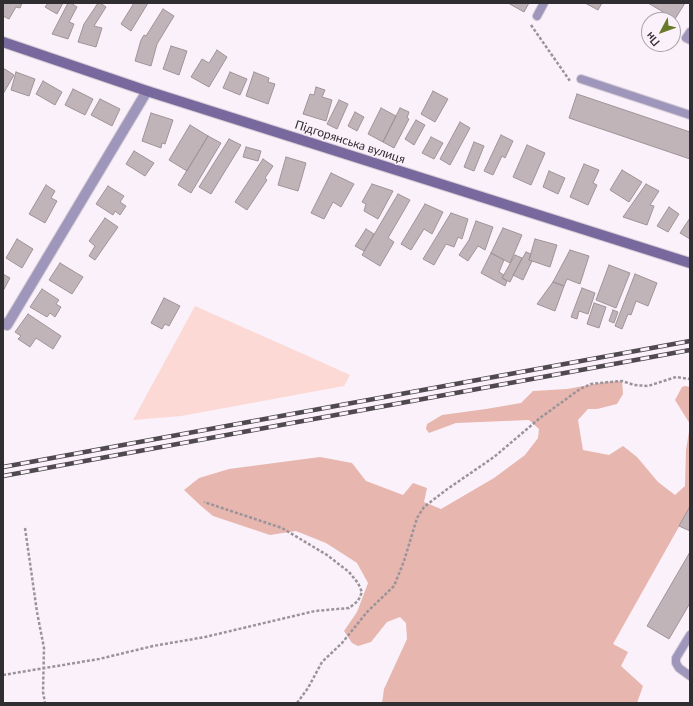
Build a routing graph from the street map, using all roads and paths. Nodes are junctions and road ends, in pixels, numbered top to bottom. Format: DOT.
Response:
graph roads {
  1 [pos="544,3"];
  2 [pos="537,16"];
  3 [pos="690,32"];
  4 [pos="690,40"];
  5 [pos="3,42"];
  6 [pos="580,79"];
  7 [pos="147,91"];
  8 [pos="690,115"];
  9 [pos="690,263"];
  10 [pos="3,323"];
  11 [pos="690,379"];
  12 [pos="204,502"];
  13 [pos="25,528"];
  14 [pos="690,635"];
  15 [pos="43,668"];
  16 [pos="3,675"];
  17 [pos="690,676"];
  18 [pos="45,703"];
  19 [pos="297,703"];
  1 -- 2 [label="lane"];
  3 -- 4 [label="lane"];
  5 -- 7 [label="main road, Підгорянська вулиця"];
  6 -- 8 [label="lane"];
  7 -- 9 [label="main road, Підгорянська вулиця"];
  7 -- 10 [label="street"];
  11 -- 19 [label="path"];
  12 -- 15 [label="path"];
  13 -- 15 [label="path"];
  14 -- 17 [label="lane"];
  15 -- 16 [label="path"];
  15 -- 18 [label="path"];
}
